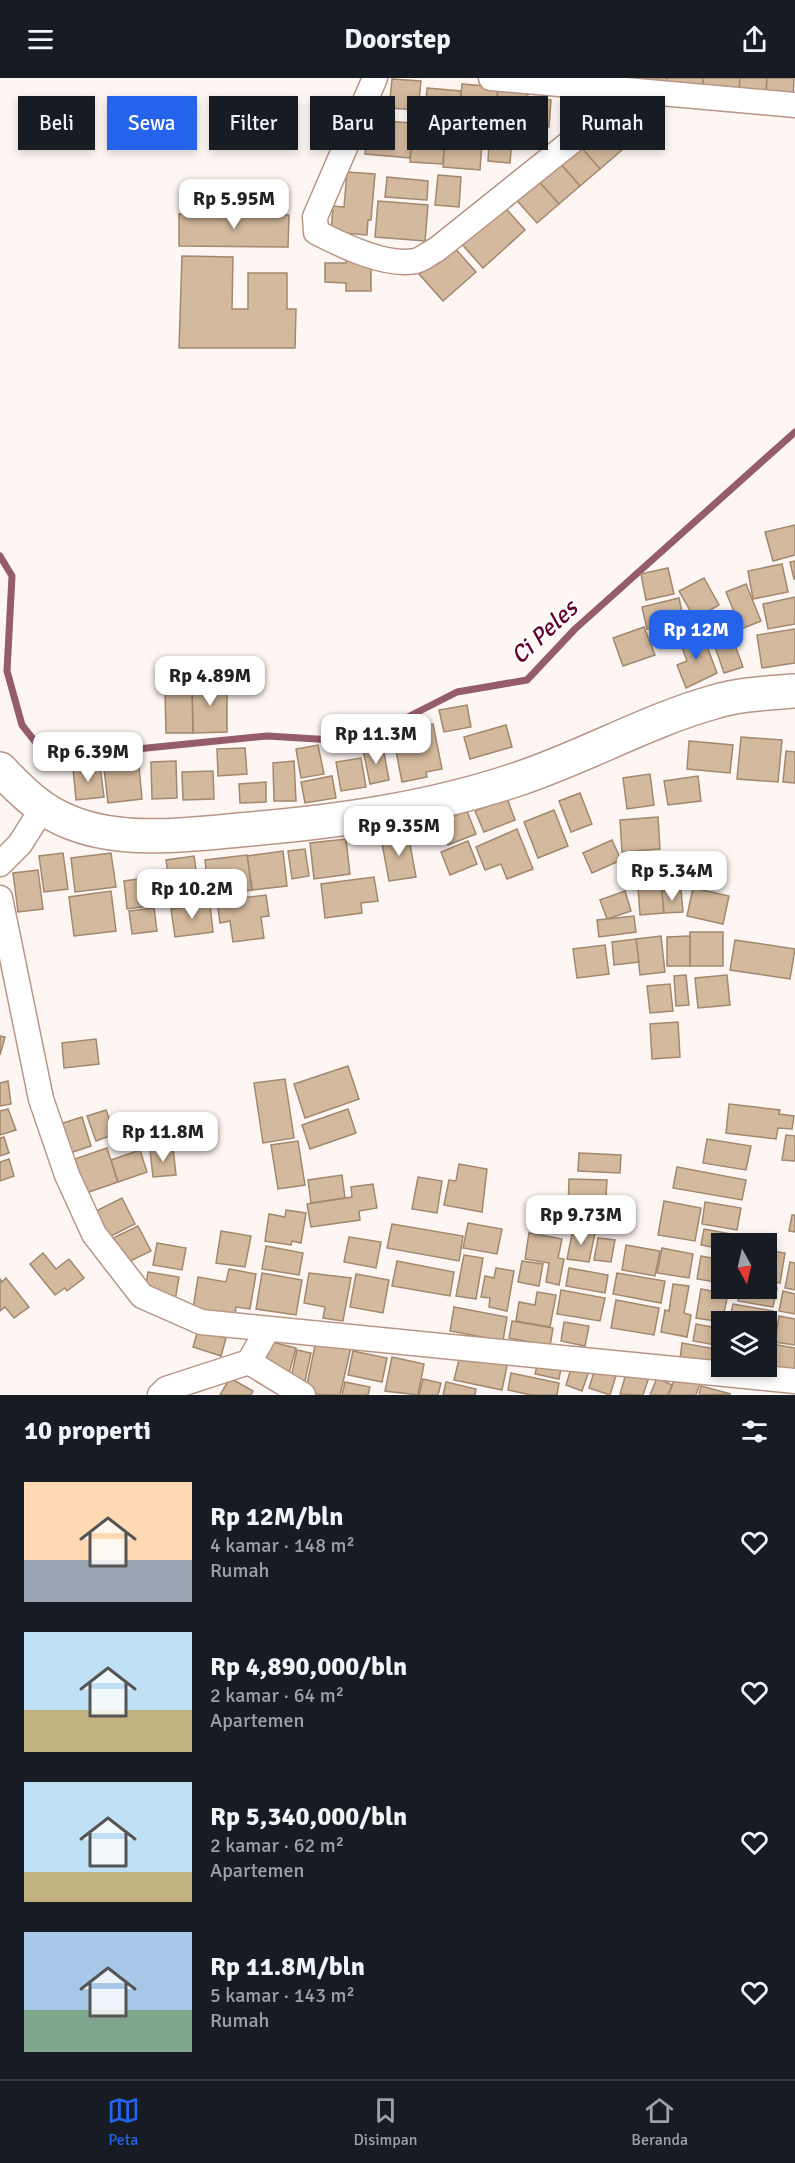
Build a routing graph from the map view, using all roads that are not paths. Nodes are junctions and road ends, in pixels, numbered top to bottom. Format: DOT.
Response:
graph roads {
  1 [pos="375,78"];
  2 [pos="490,78"];
  3 [pos="625,91"];
  4 [pos="795,105"];
  5 [pos="795,691"];
  6 [pos="0,770"];
  7 [pos="42,809"];
  8 [pos="0,864"];
  9 [pos="0,898"];
  10 [pos="267,1330"];
  11 [pos="249,1362"];
  12 [pos="795,1381"];
  13 [pos="160,1395"];
  14 [pos="303,1395"];
  1 -- 3 [label="street"];
  2 -- 3 [label="street"];
  3 -- 4 [label="street"];
  5 -- 7 [label="highway"];
  6 -- 7 [label="highway"];
  7 -- 8 [label="street"];
  9 -- 10 [label="street"];
  10 -- 11 [label="street"];
  10 -- 12 [label="street"];
  11 -- 13 [label="street"];
  11 -- 14 [label="street"];
}
